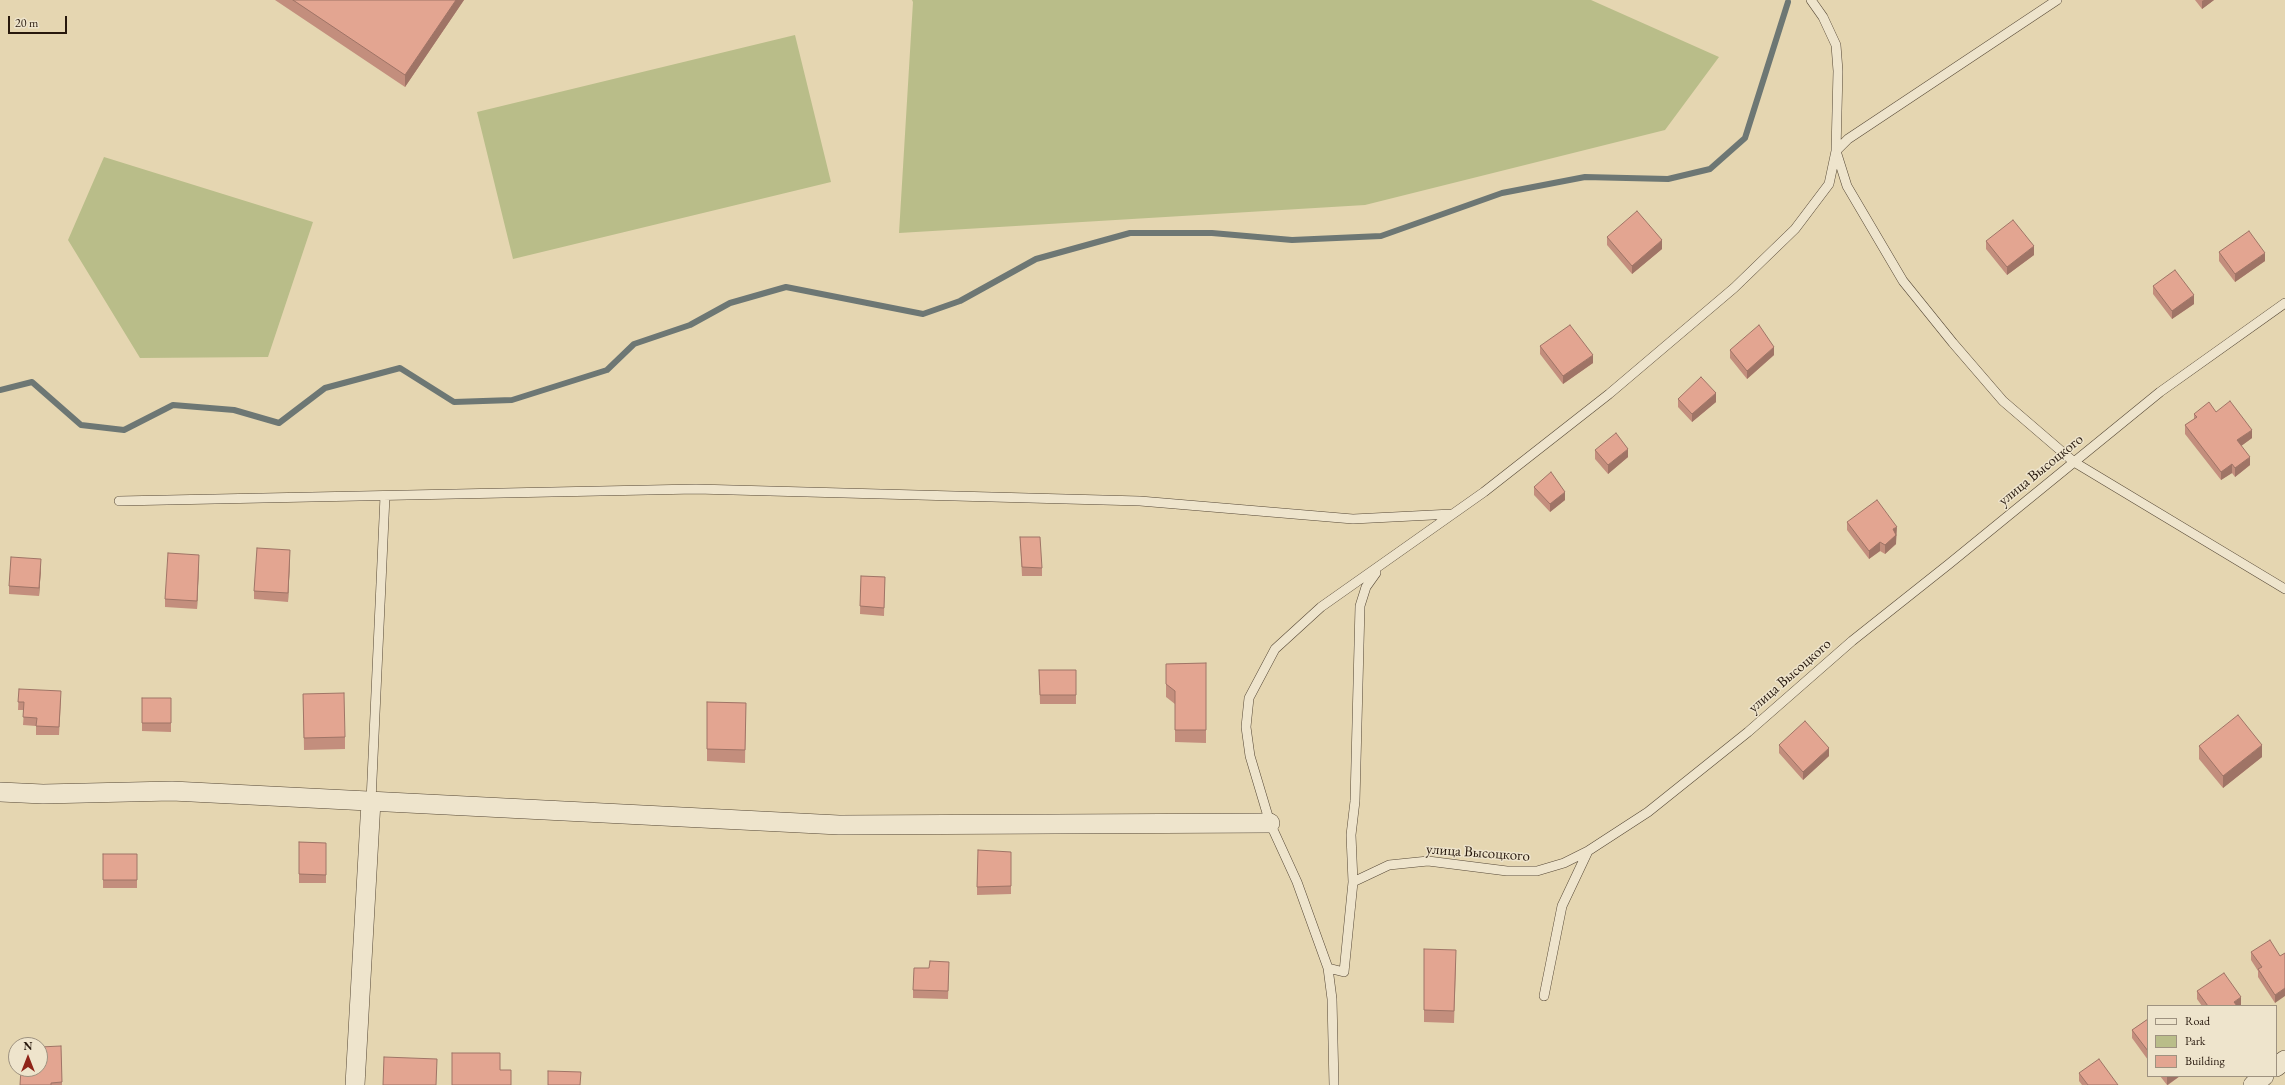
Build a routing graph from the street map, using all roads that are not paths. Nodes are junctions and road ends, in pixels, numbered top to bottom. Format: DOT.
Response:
graph roads {
  1 [pos="1811,0"];
  2 [pos="2057,0"];
  3 [pos="1836,151"];
  4 [pos="2285,303"];
  5 [pos="2074,462"];
  6 [pos="385,496"];
  7 [pos="119,501"];
  8 [pos="1452,514"];
  9 [pos="1381,566"];
  10 [pos="2285,589"];
  11 [pos="0,792"];
  12 [pos="371,801"];
  13 [pos="1270,823"];
  14 [pos="1588,851"];
  15 [pos="1353,882"];
  16 [pos="1328,968"];
  17 [pos="1544,996"];
  18 [pos="2285,1060"];
  19 [pos="2277,1066"];
  20 [pos="2263,1077"];
  21 [pos="355,1085"];
  22 [pos="1334,1085"];
  23 [pos="2252,1085"];
  1 -- 3 [label="lane"];
  2 -- 3 [label="lane"];
  3 -- 5 [label="lane"];
  3 -- 8 [label="lane"];
  4 -- 5 [label="lane, улица Высоцкого"];
  5 -- 10 [label="lane"];
  5 -- 14 [label="lane, улица Высоцкого"];
  6 -- 7 [label="lane"];
  6 -- 8 [label="lane"];
  6 -- 12 [label="lane"];
  8 -- 9 [label="lane"];
  9 -- 13 [label="lane"];
  9 -- 15 [label="lane"];
  11 -- 12 [label="street"];
  12 -- 13 [label="street"];
  12 -- 21 [label="street"];
  13 -- 16 [label="lane"];
  14 -- 15 [label="lane, улица Высоцкого"];
  14 -- 17 [label="lane"];
  15 -- 16 [label="lane"];
  16 -- 22 [label="lane"];
  18 -- 19 [label="street"];
  20 -- 23 [label="street"];
}
